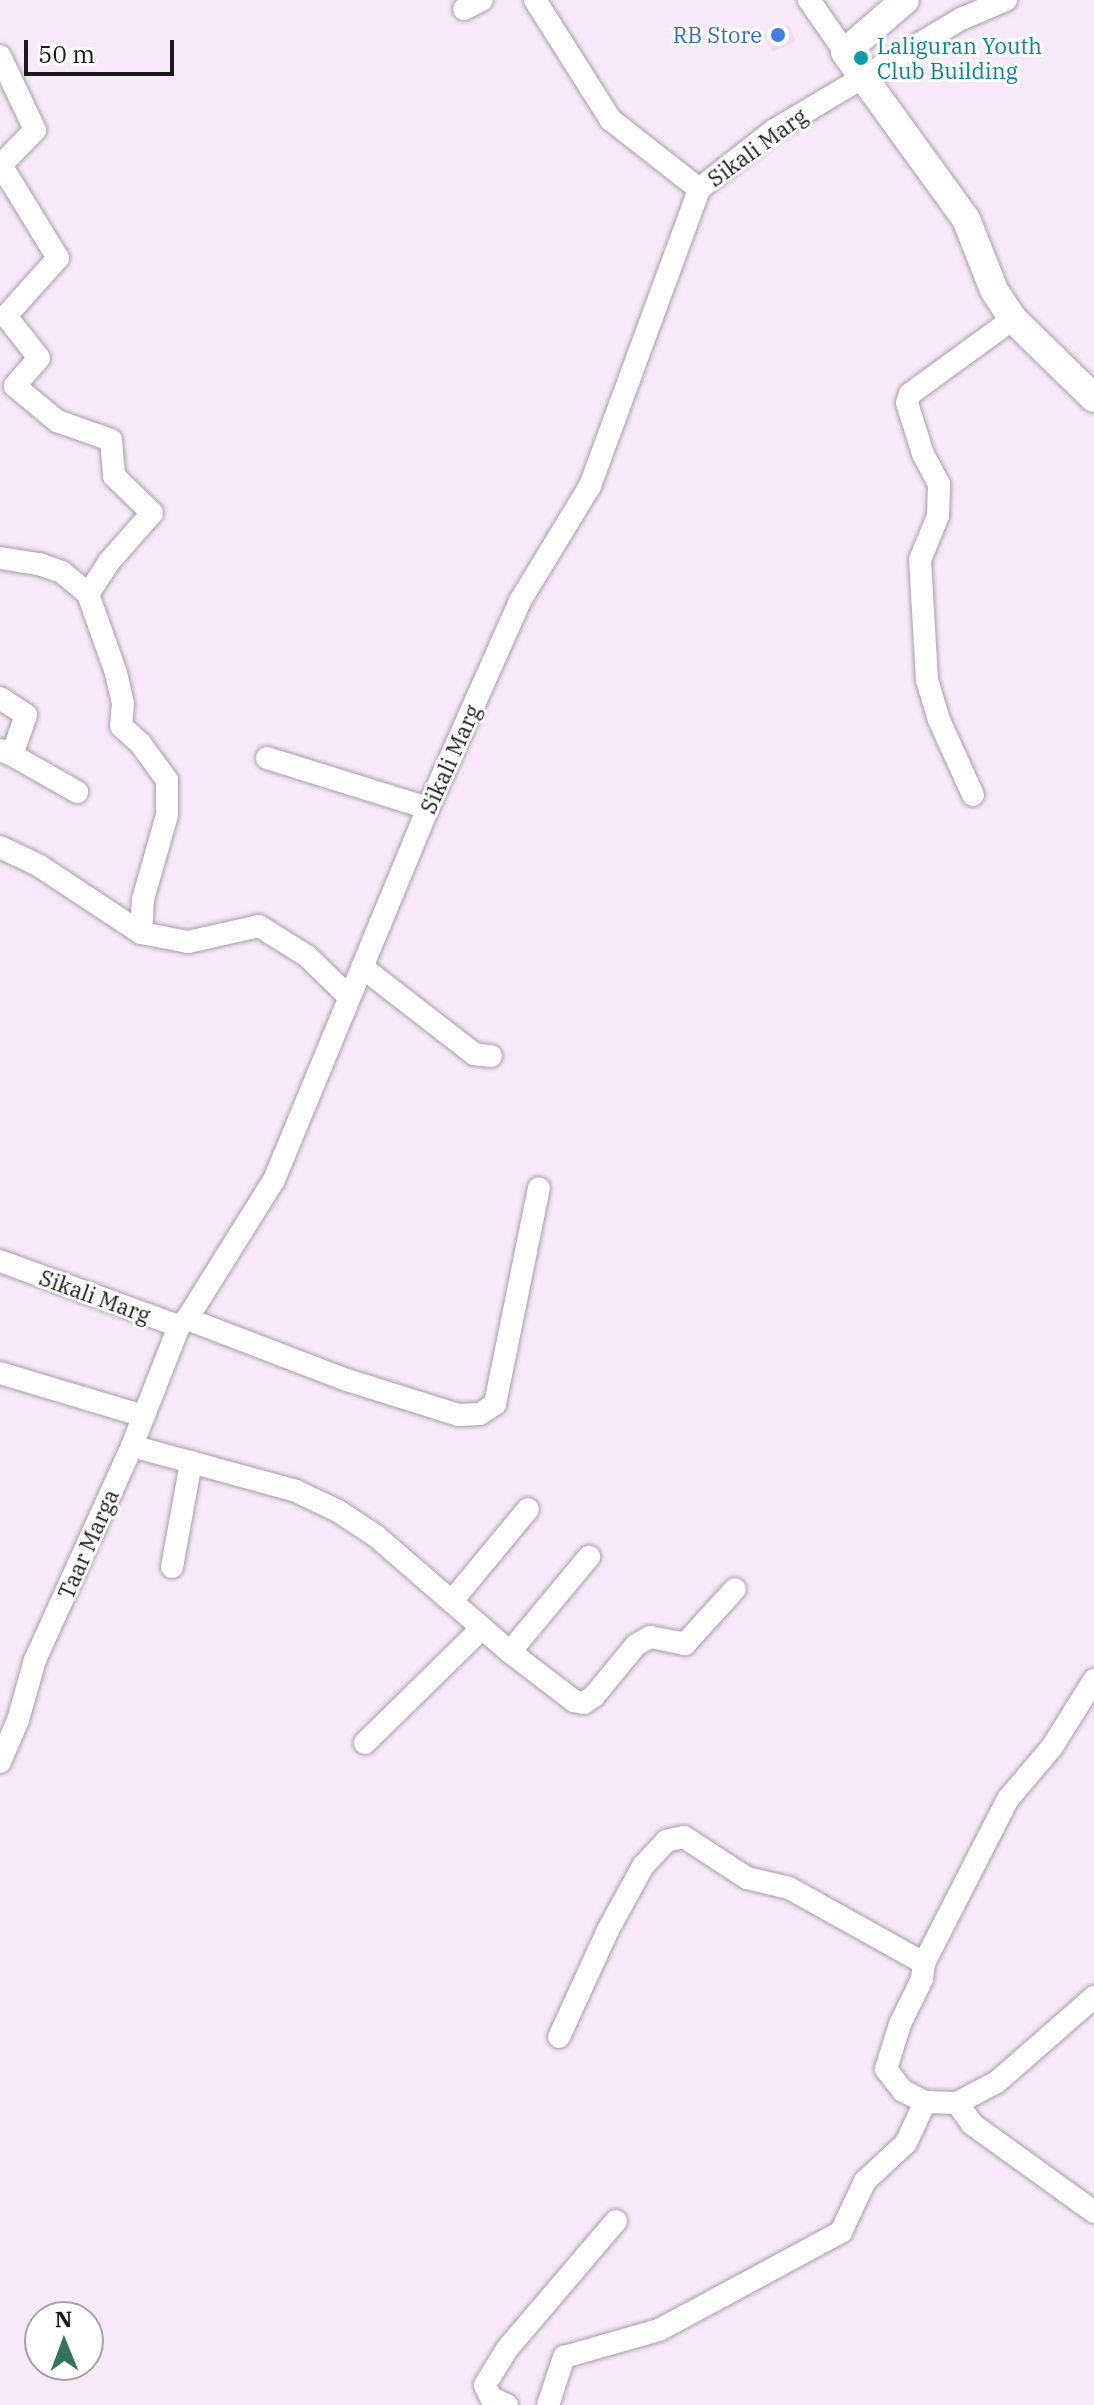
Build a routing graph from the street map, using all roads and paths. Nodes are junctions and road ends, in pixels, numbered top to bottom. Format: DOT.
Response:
graph roads {
  1 [pos="535,0"];
  2 [pos="809,0"];
  3 [pos="905,0"];
  4 [pos="1006,0"];
  5 [pos="845,52"];
  6 [pos="0,56"];
  7 [pos="861,78"];
  8 [pos="699,189"];
  9 [pos="1013,319"];
  10 [pos="1094,398"];
  11 [pos="0,558"];
  12 [pos="88,594"];
  13 [pos="0,698"];
  14 [pos="6,753"];
  15 [pos="267,758"];
  16 [pos="77,792"];
  17 [pos="973,795"];
  18 [pos="428,808"];
  19 [pos="0,847"];
  20 [pos="141,933"];
  21 [pos="362,967"];
  22 [pos="349,997"];
  23 [pos="491,1056"];
  24 [pos="539,1188"];
  25 [pos="0,1261"];
  26 [pos="183,1322"];
  27 [pos="0,1373"];
  28 [pos="143,1416"];
  29 [pos="132,1446"];
  30 [pos="191,1462"];
  31 [pos="528,1509"];
  32 [pos="589,1557"];
  33 [pos="172,1567"];
  34 [pos="735,1589"];
  35 [pos="452,1601"];
  36 [pos="482,1628"];
  37 [pos="510,1652"];
  38 [pos="1094,1680"];
  39 [pos="365,1743"];
  40 [pos="0,1762"];
  41 [pos="924,1963"];
  42 [pos="1094,1997"];
  43 [pos="559,2037"];
  44 [pos="925,2102"];
  45 [pos="957,2103"];
  46 [pos="1094,2212"];
  47 [pos="616,2221"];
  48 [pos="507,2405"];
  49 [pos="548,2405"];
  1 -- 8 [label="street"];
  2 -- 5 [label="street"];
  3 -- 5 [label="street"];
  4 -- 7 [label="street, Sikali Marg"];
  5 -- 7 [label="street"];
  6 -- 12 [label="street"];
  7 -- 8 [label="street, Sikali Marg"];
  7 -- 9 [label="street"];
  8 -- 18 [label="street, Sikali Marg"];
  9 -- 10 [label="street"];
  9 -- 17 [label="street"];
  11 -- 12 [label="street"];
  12 -- 20 [label="street"];
  13 -- 14 [label="street"];
  14 -- 16 [label="street"];
  15 -- 18 [label="street"];
  18 -- 21 [label="street, Sikali Marg"];
  19 -- 20 [label="street"];
  20 -- 22 [label="street"];
  21 -- 22 [label="street, Sikali Marg"];
  21 -- 23 [label="street"];
  22 -- 26 [label="street, Sikali Marg"];
  24 -- 26 [label="street"];
  25 -- 26 [label="street, Sikali Marg"];
  26 -- 28 [label="street, Taar Marga"];
  27 -- 28 [label="street"];
  28 -- 29 [label="street, Taar Marga"];
  29 -- 30 [label="street"];
  29 -- 40 [label="street, Taar Marga"];
  30 -- 33 [label="street"];
  30 -- 35 [label="street"];
  31 -- 35 [label="street"];
  32 -- 37 [label="street"];
  34 -- 37 [label="street"];
  35 -- 36 [label="street"];
  36 -- 37 [label="street"];
  36 -- 39 [label="street"];
  38 -- 41 [label="street"];
  41 -- 43 [label="street"];
  41 -- 44 [label="street"];
  42 -- 45 [label="street"];
  44 -- 45 [label="street"];
  44 -- 49 [label="street"];
  45 -- 46 [label="street"];
  47 -- 48 [label="street"];
}
